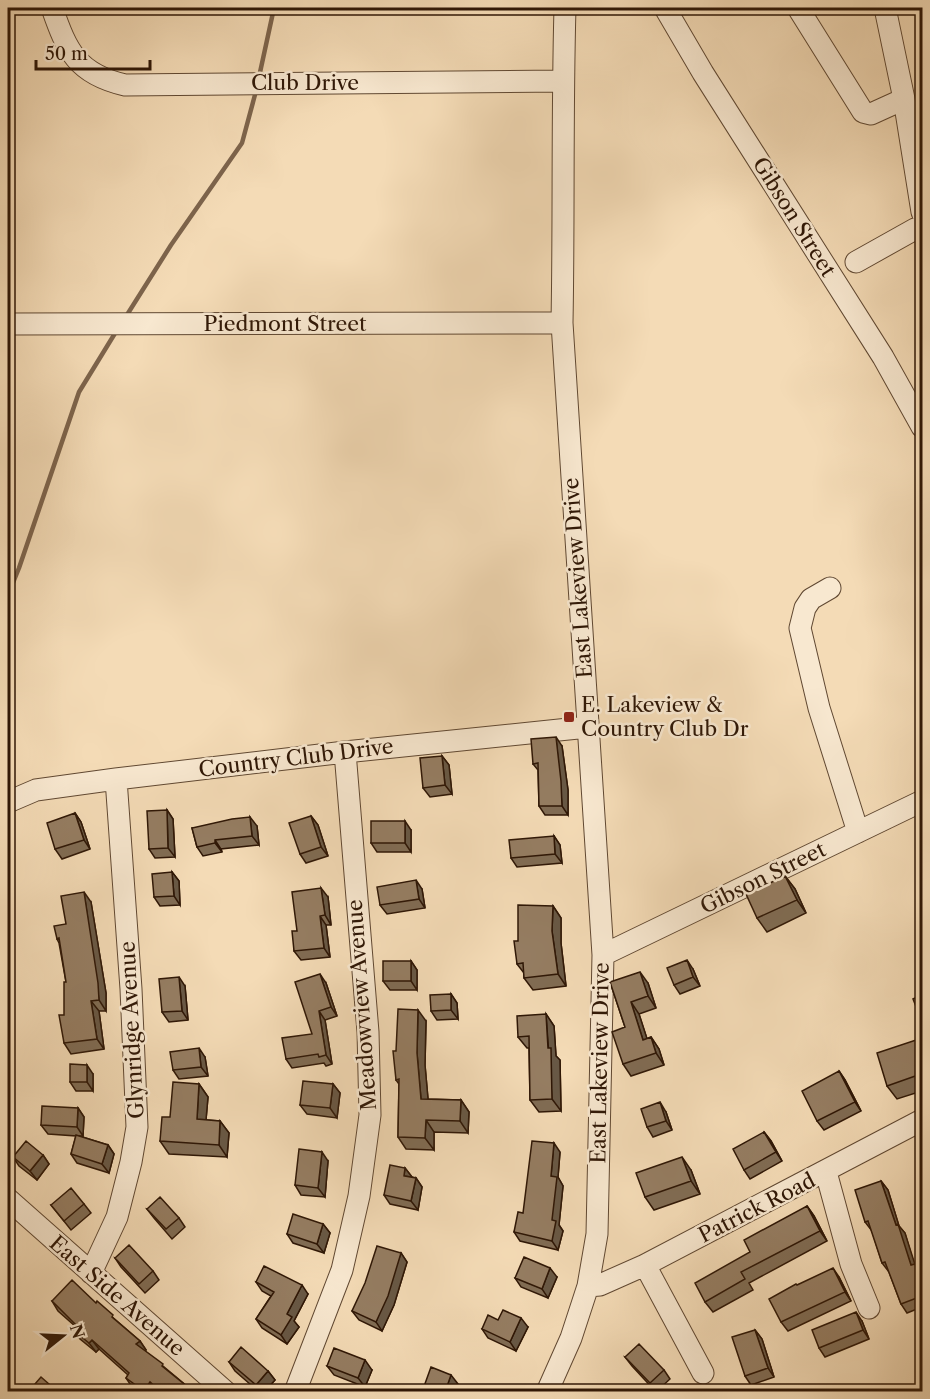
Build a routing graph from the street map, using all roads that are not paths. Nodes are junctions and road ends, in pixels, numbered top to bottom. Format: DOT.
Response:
graph roads {
  1 [pos="52,8"];
  2 [pos="565,8"];
  3 [pos="665,8"];
  4 [pos="798,8"];
  5 [pos="885,8"];
  6 [pos="563,81"];
  7 [pos="904,99"];
  8 [pos="922,212"];
  9 [pos="922,228"];
  10 [pos="856,262"];
  11 [pos="562,323"];
  12 [pos="8,324"];
  13 [pos="922,427"];
  14 [pos="830,588"];
  15 [pos="588,727"];
  16 [pos="345,752"];
  17 [pos="116,779"];
  18 [pos="922,801"];
  19 [pos="8,802"];
  20 [pos="858,832"];
  21 [pos="603,955"];
  22 [pos="922,1120"];
  23 [pos="826,1172"];
  24 [pos="8,1199"];
  25 [pos="645,1265"];
  26 [pos="91,1274"];
  27 [pos="588,1286"];
  28 [pos="869,1308"];
  29 [pos="703,1373"];
  30 [pos="226,1392"];
  31 [pos="295,1392"];
  32 [pos="547,1392"];
  1 -- 6 [label="street, Club Drive"];
  2 -- 6 [label="street, East Lakeview Drive"];
  3 -- 13 [label="street, Gibson Street"];
  4 -- 7 [label="street"];
  5 -- 7 [label="street"];
  6 -- 11 [label="street, East Lakeview Drive"];
  7 -- 8 [label="street"];
  9 -- 10 [label="street"];
  11 -- 12 [label="street, Piedmont Street"];
  11 -- 15 [label="street, East Lakeview Drive"];
  14 -- 20 [label="street"];
  15 -- 16 [label="street, Country Club Drive"];
  15 -- 21 [label="street, East Lakeview Drive"];
  16 -- 17 [label="street, Country Club Drive"];
  16 -- 31 [label="street, Meadowview Avenue"];
  17 -- 19 [label="street, Country Club Drive"];
  17 -- 26 [label="street, Glynridge Avenue"];
  18 -- 20 [label="street, Gibson Street"];
  20 -- 21 [label="street, Gibson Street"];
  21 -- 27 [label="street, East Lakeview Drive"];
  22 -- 23 [label="street, Patrick Road"];
  23 -- 25 [label="street, Patrick Road"];
  23 -- 28 [label="street"];
  24 -- 26 [label="street, East Side Avenue"];
  25 -- 27 [label="street, Patrick Road"];
  25 -- 29 [label="street"];
  26 -- 30 [label="street, East Side Avenue"];
  27 -- 32 [label="street, East Lakeview Drive"];
}
